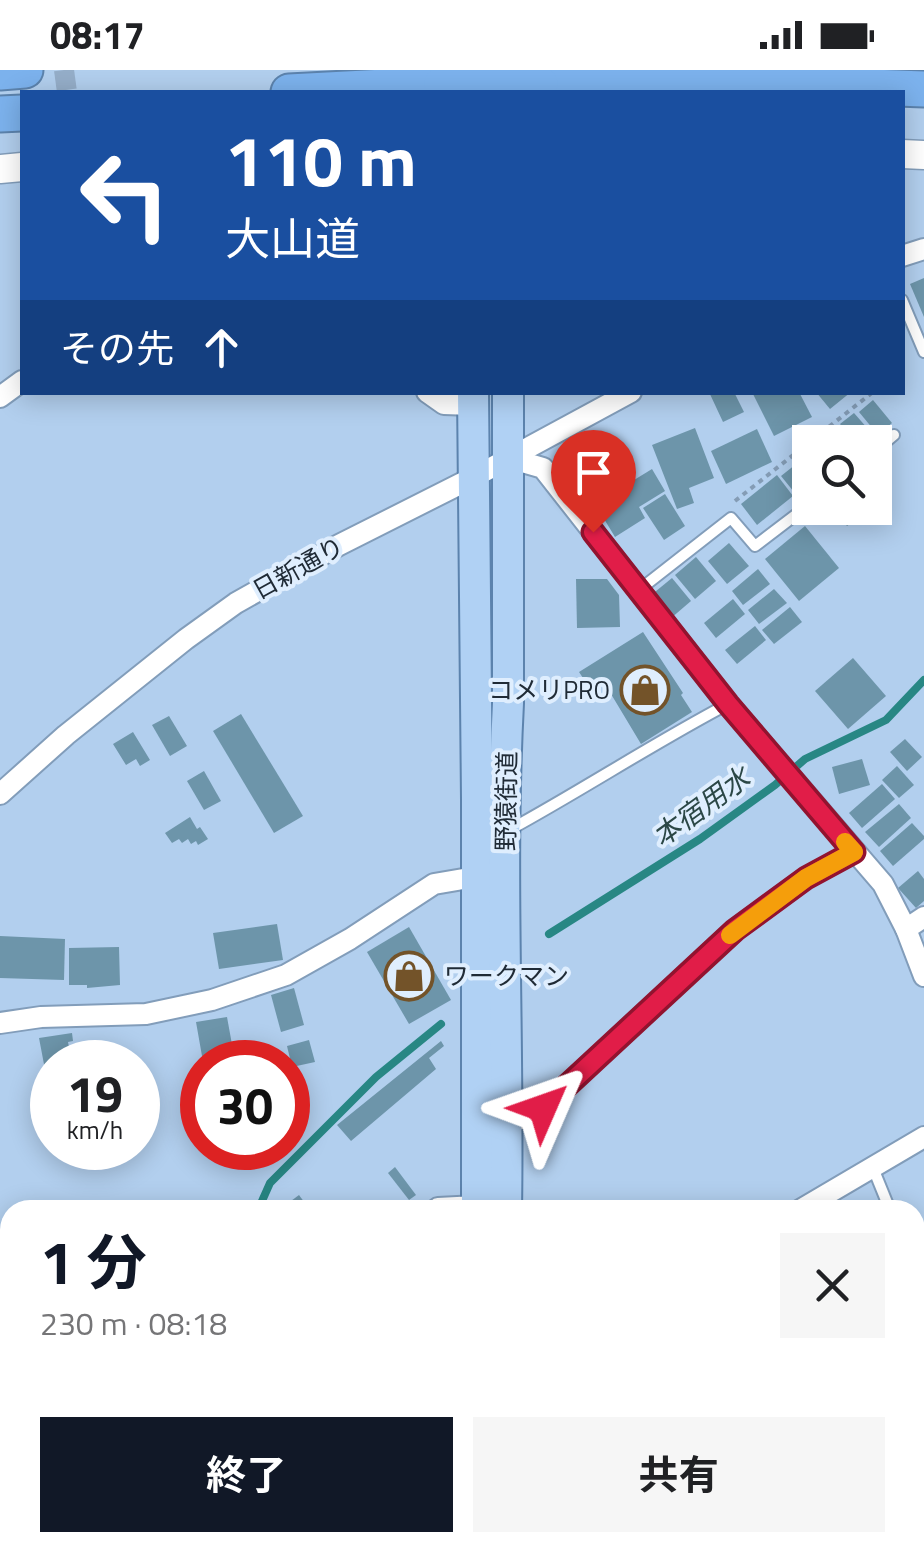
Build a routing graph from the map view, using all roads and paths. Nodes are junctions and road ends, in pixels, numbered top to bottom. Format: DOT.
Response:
graph roads {
  1 [pos="25,70"];
  2 [pos="0,72"];
  3 [pos="924,89"];
  4 [pos="327,90"];
  5 [pos="905,307"];
  6 [pos="924,352"];
  7 [pos="431,395"];
  8 [pos="508,395"];
  9 [pos="625,395"];
  10 [pos="870,395"];
  11 [pos="474,399"];
  12 [pos="509,458"];
  13 [pos="474,477"];
  14 [pos="732,518"];
  15 [pos="792,518"];
  16 [pos="638,591"];
  17 [pos="728,704"];
  18 [pos="0,794"];
  19 [pos="505,832"];
  20 [pos="854,852"];
  21 [pos="476,878"];
  22 [pos="924,917"];
  23 [pos="906,929"];
  24 [pos="924,976"];
  25 [pos="0,1023"];
  26 [pos="507,1125"];
  27 [pos="924,1137"];
  28 [pos="873,1168"];
  29 [pos="486,1200"];
  30 [pos="488,1200"];
  31 [pos="817,1200"];
  32 [pos="886,1200"];
  1 -- 2 [label="highway"];
  3 -- 4 [label="highway, bridge"];
  5 -- 6 [label="lane"];
  7 -- 11 [label="street"];
  8 -- 12 [label="main road, 野猿街道"];
  9 -- 12 [label="street, 日新通り"];
  10 -- 14 [label="path"];
  11 -- 13 [label="main road, 野猿街道"];
  12 -- 13 [label="street, 日新通り"];
  12 -- 16 [label="street"];
  12 -- 19 [label="main road, 野猿街道"];
  13 -- 18 [label="street, 日新通り"];
  13 -- 21 [label="main road, 野猿街道"];
  14 -- 15 [label="lane"];
  14 -- 16 [label="lane"];
  16 -- 17 [label="street"];
  17 -- 19 [label="lane"];
  17 -- 20 [label="street"];
  19 -- 26 [label="main road, 野猿街道"];
  20 -- 23 [label="street"];
  20 -- 26 [label="street"];
  21 -- 25 [label="street"];
  21 -- 29 [label="main road, 野猿街道"];
  22 -- 23 [label="street"];
  23 -- 24 [label="street"];
  26 -- 30 [label="main road, 野猿街道"];
  27 -- 28 [label="street"];
  28 -- 31 [label="street"];
  28 -- 32 [label="lane"];
}
